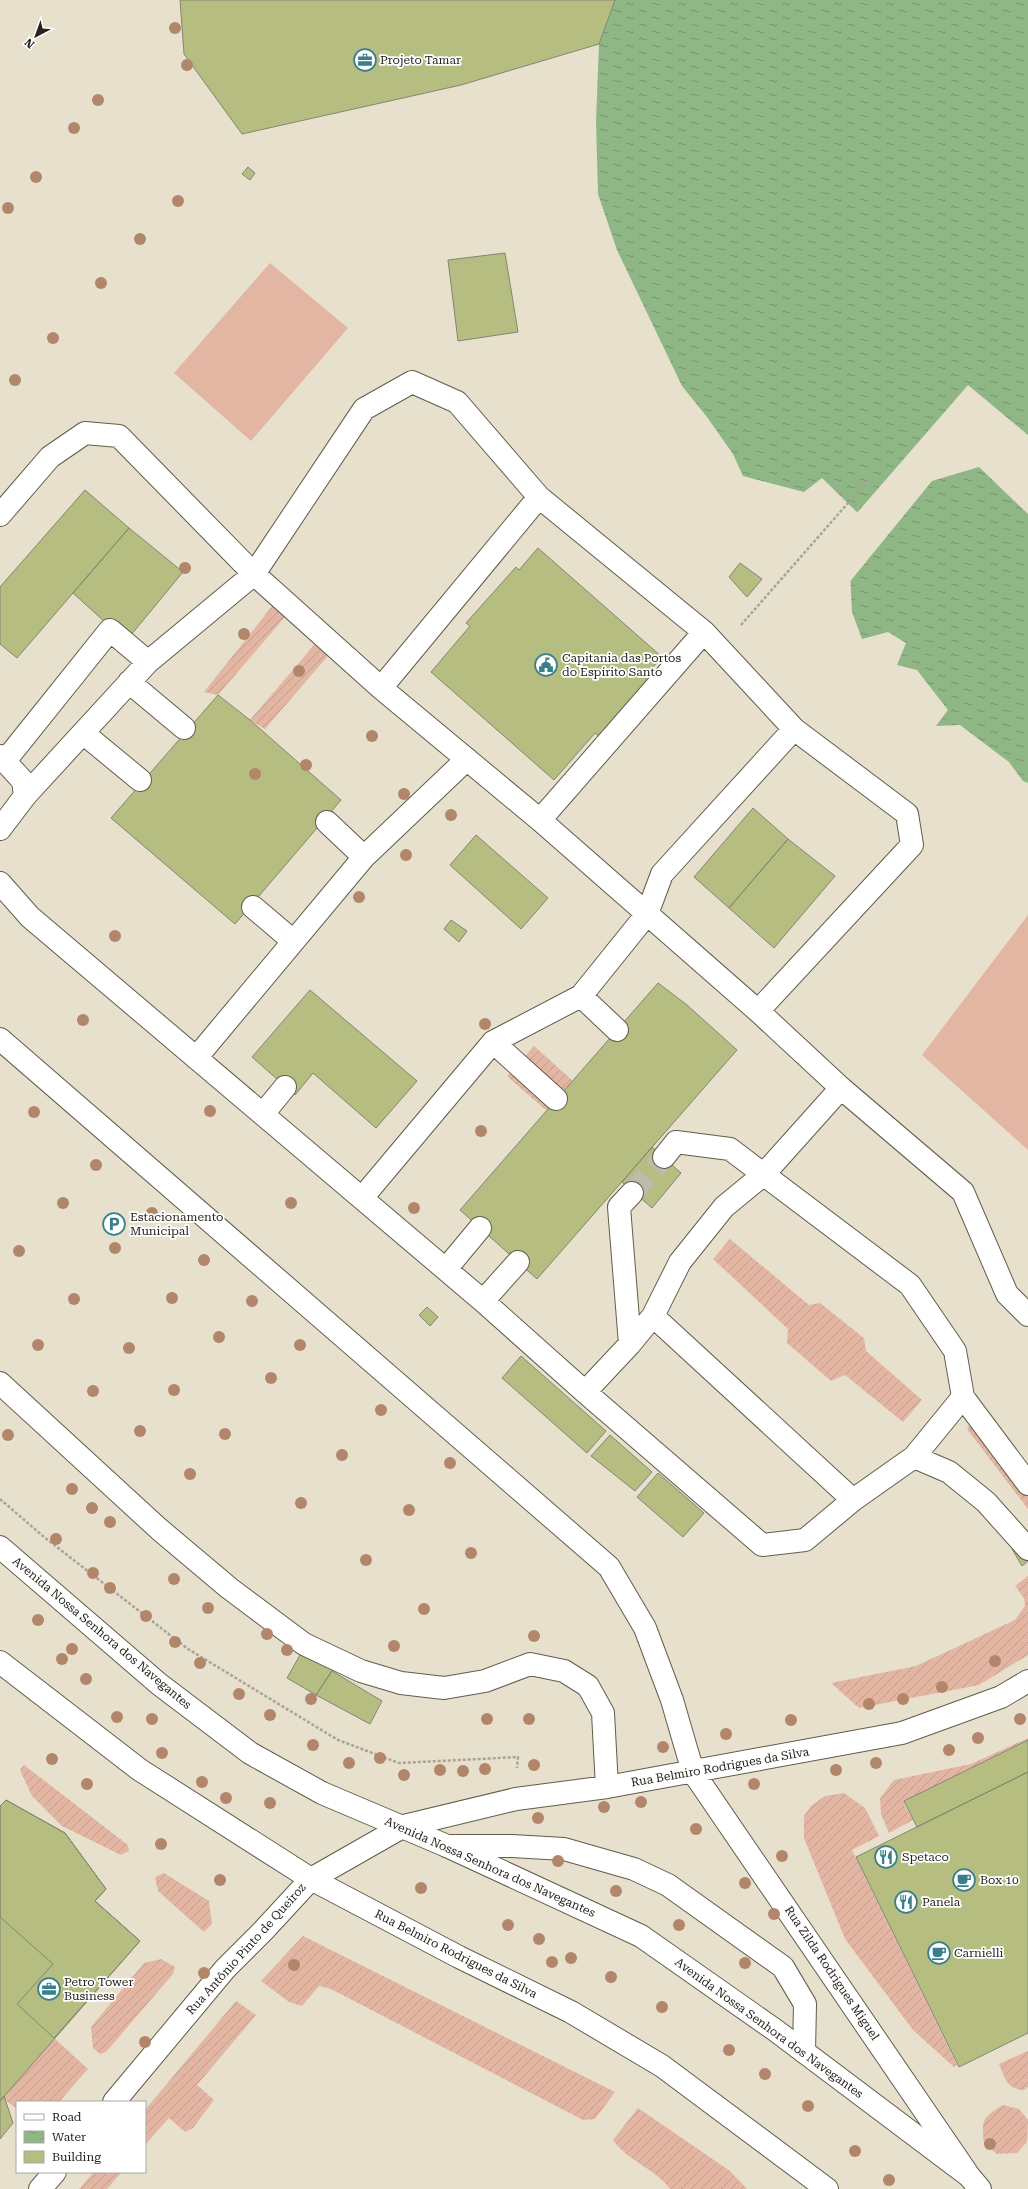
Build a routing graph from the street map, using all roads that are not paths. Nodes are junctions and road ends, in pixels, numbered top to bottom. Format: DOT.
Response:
graph roads {
  1 [pos="539,497"];
  2 [pos="0,515"];
  3 [pos="254,574"];
  4 [pos="704,632"];
  5 [pos="148,662"];
  6 [pos="129,682"];
  7 [pos="381,688"];
  8 [pos="184,728"];
  9 [pos="794,729"];
  10 [pos="83,733"];
  11 [pos="2,759"];
  12 [pos="467,759"];
  13 [pos="140,780"];
  14 [pos="25,796"];
  15 [pos="540,820"];
  16 [pos="327,822"];
  17 [pos="0,829"];
  18 [pos="364,856"];
  19 [pos="0,884"];
  20 [pos="253,907"];
  21 [pos="647,914"];
  22 [pos="293,941"];
  23 [pos="581,996"];
  24 [pos="758,1011"];
  25 [pos="617,1030"];
  26 [pos="0,1039"];
  27 [pos="493,1042"];
  28 [pos="196,1058"];
  29 [pos="285,1086"];
  30 [pos="841,1088"];
  31 [pos="556,1098"];
  32 [pos="263,1114"];
  33 [pos="664,1157"];
  34 [pos="764,1174"];
  35 [pos="632,1193"];
  36 [pos="362,1198"];
  37 [pos="480,1228"];
  38 [pos="518,1262"];
  39 [pos="446,1269"];
  40 [pos="483,1301"];
  41 [pos="1028,1315"];
  42 [pos="654,1316"];
  43 [pos="630,1344"];
  44 [pos="0,1383"];
  45 [pos="585,1392"];
  46 [pos="963,1397"];
  47 [pos="914,1457"];
  48 [pos="1028,1484"];
  49 [pos="853,1500"];
  50 [pos="0,1547"];
  51 [pos="1028,1549"];
  52 [pos="0,1662"];
  53 [pos="1028,1681"];
  54 [pos="693,1772"];
  55 [pos="607,1788"];
  56 [pos="404,1826"];
  57 [pos="447,1846"];
  58 [pos="311,1879"];
  59 [pos="804,2052"];
  60 [pos="115,2101"];
  61 [pos="54,2173"];
  62 [pos="974,2182"];
  63 [pos="40,2189"];
  64 [pos="827,2189"];
  1 -- 3 [label="main road"];
  1 -- 4 [label="main road"];
  1 -- 7 [label="main road"];
  2 -- 3 [label="main road"];
  3 -- 5 [label="main road"];
  3 -- 7 [label="main road"];
  4 -- 9 [label="main road"];
  4 -- 15 [label="main road"];
  5 -- 6 [label="main road"];
  5 -- 11 [label="main road"];
  6 -- 8 [label="main road"];
  6 -- 10 [label="main road"];
  7 -- 12 [label="main road"];
  9 -- 21 [label="main road"];
  9 -- 24 [label="main road"];
  10 -- 13 [label="main road"];
  10 -- 14 [label="main road"];
  11 -- 14 [label="main road"];
  12 -- 15 [label="main road"];
  12 -- 18 [label="main road"];
  14 -- 17 [label="main road"];
  15 -- 21 [label="main road"];
  16 -- 18 [label="main road"];
  18 -- 22 [label="main road"];
  19 -- 28 [label="main road"];
  20 -- 22 [label="main road"];
  21 -- 23 [label="main road"];
  21 -- 24 [label="main road"];
  22 -- 28 [label="main road"];
  23 -- 25 [label="main road"];
  23 -- 27 [label="main road"];
  24 -- 30 [label="main road"];
  26 -- 54 [label="main road, Rua Zilda Rodrigues Miguel"];
  27 -- 31 [label="main road"];
  27 -- 36 [label="main road"];
  28 -- 32 [label="main road"];
  29 -- 32 [label="main road"];
  30 -- 34 [label="main road"];
  30 -- 41 [label="main road"];
  32 -- 36 [label="main road"];
  33 -- 34 [label="main road"];
  34 -- 42 [label="main road"];
  34 -- 46 [label="main road"];
  35 -- 43 [label="main road"];
  36 -- 39 [label="main road"];
  37 -- 39 [label="main road"];
  38 -- 40 [label="main road"];
  39 -- 40 [label="main road"];
  40 -- 45 [label="main road"];
  42 -- 43 [label="main road"];
  42 -- 49 [label="main road"];
  43 -- 45 [label="main road"];
  44 -- 55 [label="main road"];
  45 -- 49 [label="main road"];
  46 -- 47 [label="main road"];
  46 -- 48 [label="main road"];
  47 -- 49 [label="main road"];
  47 -- 51 [label="main road"];
  50 -- 56 [label="main road, Avenida Nossa Senhora dos Navegantes"];
  52 -- 58 [label="main road"];
  53 -- 54 [label="main road, Rua Belmiro Rodrigues da Silva"];
  54 -- 55 [label="main road, Rua Belmiro Rodrigues da Silva"];
  54 -- 62 [label="main road, Rua Zilda Rodrigues Miguel"];
  55 -- 56 [label="main road, Rua Belmiro Rodrigues da Silva"];
  56 -- 57 [label="main road, Avenida Nossa Senhora dos Navegantes"];
  56 -- 58 [label="main road, Rua Antônio Pinto de Queiroz"];
  57 -- 59 [label="main road, Avenida Nossa Senhora dos Navegantes"];
  57 -- 59 [label="main road"];
  58 -- 60 [label="main road, Rua Antônio Pinto de Queiroz"];
  58 -- 64 [label="main road, Rua Belmiro Rodrigues da Silva"];
  59 -- 62 [label="main road, Avenida Nossa Senhora dos Navegantes"];
  61 -- 63 [label="main road"];
}
